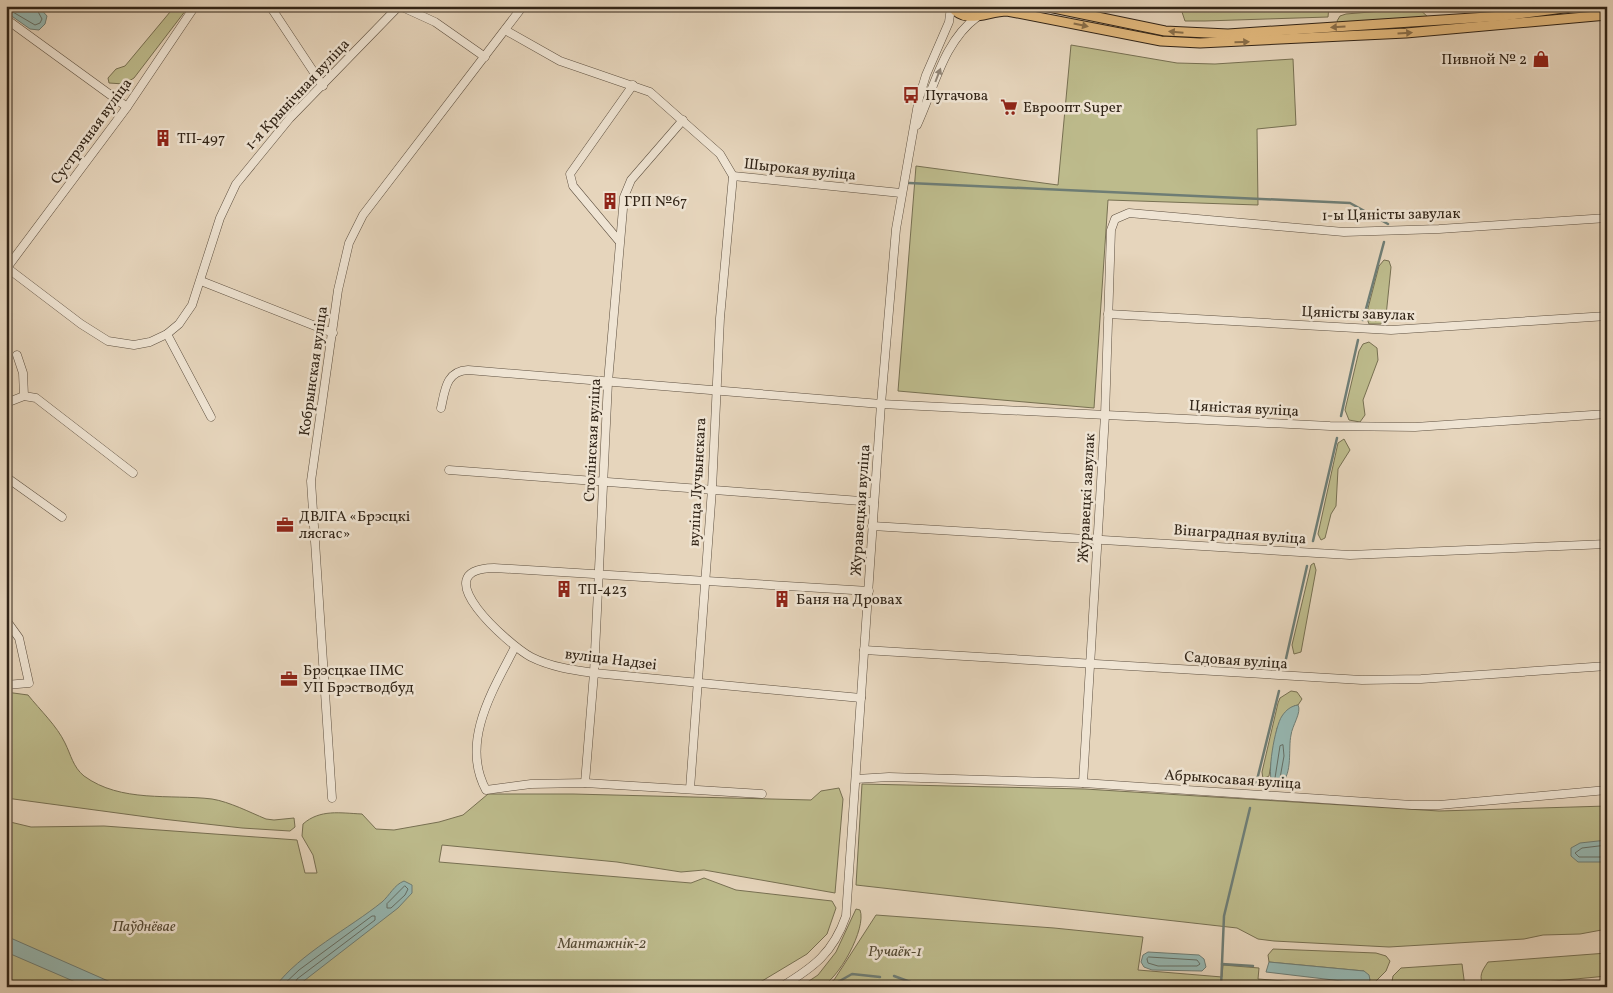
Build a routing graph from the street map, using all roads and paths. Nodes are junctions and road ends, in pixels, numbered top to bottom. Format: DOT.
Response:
graph roads {
  1 [pos="195,6"];
  2 [pos="270,6"];
  3 [pos="399,6"];
  4 [pos="523,6"];
  5 [pos="988,6"];
  6 [pos="1044,6"];
  7 [pos="1579,6"];
  8 [pos="951,7"];
  9 [pos="979,15"];
  10 [pos="1607,15"];
  11 [pos="6,19"];
  12 [pos="505,30"];
  13 [pos="485,57"];
  14 [pos="633,85"];
  15 [pos="323,86"];
  16 [pos="127,107"];
  17 [pos="683,120"];
  18 [pos="912,136"];
  19 [pos="733,176"];
  20 [pos="901,193"];
  21 [pos="1117,216"];
  22 [pos="1607,218"];
  23 [pos="619,240"];
  24 [pos="6,268"];
  25 [pos="201,281"];
  26 [pos="1108,314"];
  27 [pos="1607,316"];
  28 [pos="167,334"];
  29 [pos="333,334"];
  30 [pos="17,354"];
  31 [pos="608,382"];
  32 [pos="716,391"];
  33 [pos="24,396"];
  34 [pos="6,403"];
  35 [pos="881,404"];
  36 [pos="442,408"];
  37 [pos="1607,414"];
  38 [pos="1105,415"];
  39 [pos="211,417"];
  40 [pos="449,470"];
  41 [pos="133,473"];
  42 [pos="6,477"];
  43 [pos="604,481"];
  44 [pos="712,489"];
  45 [pos="874,502"];
  46 [pos="62,516"];
  47 [pos="872,526"];
  48 [pos="1098,539"];
  49 [pos="1607,544"];
  50 [pos="598,574"];
  51 [pos="706,582"];
  52 [pos="868,591"];
  53 [pos="6,620"];
  54 [pos="515,648"];
  55 [pos="864,650"];
  56 [pos="1091,664"];
  57 [pos="1607,666"];
  58 [pos="594,673"];
  59 [pos="699,683"];
  60 [pos="6,685"];
  61 [pos="861,698"];
  62 [pos="856,779"];
  63 [pos="585,783"];
  64 [pos="1083,783"];
  65 [pos="690,790"];
  66 [pos="1607,790"];
  67 [pos="762,794"];
  68 [pos="332,798"];
  69 [pos="785,985"];
  1 -- 16 [label="street, Сустрэчная вуліца"];
  2 -- 15 [label="street"];
  3 -- 13 [label="street"];
  3 -- 15 [label="street, 1-я Крынічная вуліца"];
  4 -- 12 [label="street, Кобрынская вуліца"];
  5 -- 9 [label="main road"];
  7 -- 6 [label="main road, one-way"];
  8 -- 9 [label="main road"];
  8 -- 18 [label="street, Журавецкая вуліца"];
  9 -- 10 [label="main road, one-way"];
  18 -- 9 [label="street, Журавецкая вуліца, one-way"];
  11 -- 16 [label="street"];
  12 -- 13 [label="street, Кобрынская вуліца"];
  12 -- 14 [label="street, Шырокая вуліца"];
  13 -- 29 [label="street, Кобрынская вуліца"];
  14 -- 17 [label="street, Шырокая вуліца"];
  14 -- 23 [label="street"];
  15 -- 25 [label="street, 1-я Крынічная вуліца"];
  16 -- 24 [label="street, Сустрэчная вуліца"];
  17 -- 19 [label="street, Шырокая вуліца"];
  17 -- 23 [label="street, Столінская вуліца"];
  18 -- 20 [label="street, Журавецкая вуліца"];
  19 -- 20 [label="street, Шырокая вуліца"];
  19 -- 32 [label="street, вуліца Лучынскага"];
  20 -- 35 [label="street, Журавецкая вуліца"];
  21 -- 22 [label="street, 1-ы Цяністы завулак"];
  21 -- 26 [label="street, Журавецкі завулак"];
  23 -- 31 [label="street, Столінская вуліца"];
  24 -- 28 [label="street, 1-я Крынічная вуліца"];
  25 -- 28 [label="street, 1-я Крынічная вуліца"];
  25 -- 29 [label="street"];
  26 -- 27 [label="street, Цяністы завулак"];
  26 -- 38 [label="street, Журавецкі завулак"];
  28 -- 39 [label="street"];
  29 -- 68 [label="street, Кобрынская вуліца"];
  30 -- 33 [label="street"];
  31 -- 32 [label="street, Цяністая вуліца"];
  31 -- 36 [label="street, Цяністая вуліца"];
  31 -- 43 [label="street, Столінская вуліца"];
  32 -- 35 [label="street, Цяністая вуліца"];
  32 -- 44 [label="street, вуліца Лучынскага"];
  33 -- 34 [label="street"];
  33 -- 41 [label="street"];
  35 -- 38 [label="street, Цяністая вуліца"];
  35 -- 45 [label="street, Журавецкая вуліца"];
  37 -- 38 [label="street, Цяністая вуліца"];
  38 -- 48 [label="street, Журавецкі завулак"];
  40 -- 43 [label="street"];
  42 -- 46 [label="street"];
  43 -- 44 [label="street"];
  43 -- 50 [label="street, Столінская вуліца"];
  44 -- 45 [label="street"];
  44 -- 51 [label="street, вуліца Лучынскага"];
  45 -- 47 [label="street, Журавецкая вуліца"];
  47 -- 48 [label="street, Вінаградная вуліца"];
  47 -- 52 [label="street, Журавецкая вуліца"];
  48 -- 49 [label="street, Вінаградная вуліца"];
  48 -- 56 [label="street, Журавецкі завулак"];
  50 -- 51 [label="street, вуліца Надзеі"];
  50 -- 54 [label="street, вуліца Надзеі"];
  50 -- 58 [label="street, Столінская вуліца"];
  51 -- 52 [label="street, вуліца Надзеі"];
  51 -- 59 [label="street, вуліца Лучынскага"];
  52 -- 55 [label="street, Журавецкая вуліца"];
  53 -- 60 [label="street"];
  54 -- 58 [label="street, вуліца Надзеі"];
  54 -- 63 [label="street"];
  55 -- 56 [label="street, Садовая вуліца"];
  55 -- 61 [label="street, Журавецкая вуліца"];
  56 -- 57 [label="street, Садовая вуліца"];
  56 -- 64 [label="street, Журавецкі завулак"];
  58 -- 59 [label="street, вуліца Надзеі"];
  58 -- 63 [label="street, Столінская вуліца"];
  59 -- 61 [label="street, вуліца Надзеі"];
  59 -- 65 [label="street, вуліца Лучынскага"];
  61 -- 62 [label="street, Журавецкая вуліца"];
  62 -- 64 [label="street, Абрыкосавая вуліца"];
  62 -- 69 [label="street, Журавецкая вуліца"];
  63 -- 65 [label="street"];
  64 -- 66 [label="street, Абрыкосавая вуліца"];
  65 -- 67 [label="street"];
}
